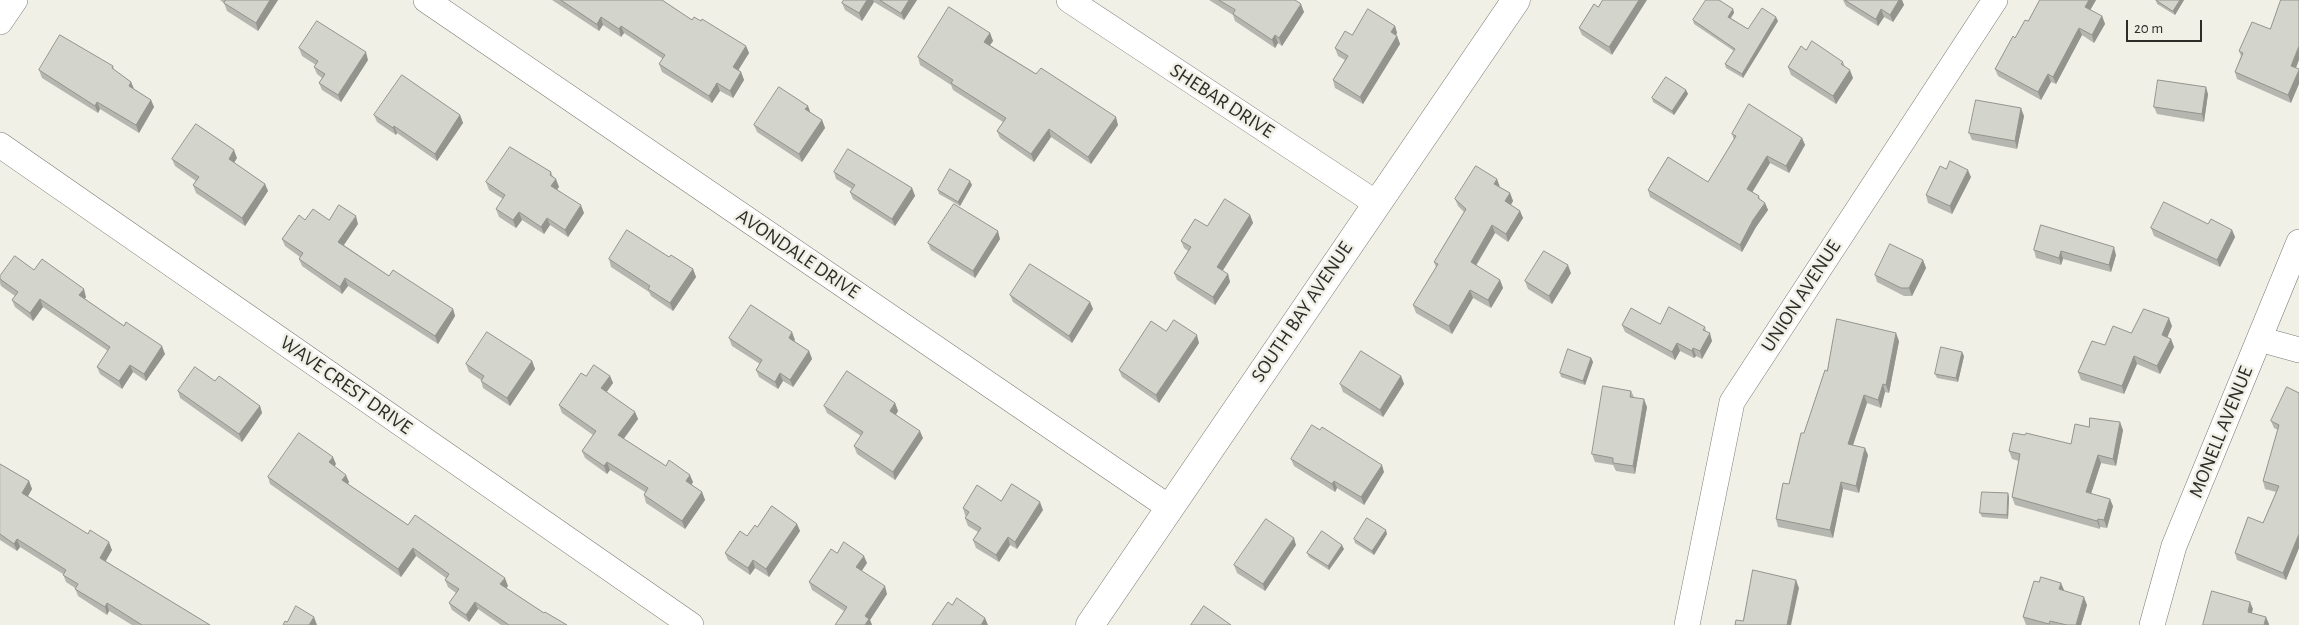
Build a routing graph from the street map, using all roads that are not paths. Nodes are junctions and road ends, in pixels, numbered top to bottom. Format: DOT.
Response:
graph roads {
  1 [pos="15,0"];
  2 [pos="426,0"];
  3 [pos="1069,0"];
  4 [pos="1516,0"];
  5 [pos="1995,0"];
  6 [pos="0,22"];
  7 [pos="0,145"];
  8 [pos="1376,203"];
  9 [pos="2299,242"];
  10 [pos="2259,339"];
  11 [pos="2299,350"];
  12 [pos="1170,508"];
  13 [pos="691,625"];
  14 [pos="1090,625"];
  15 [pos="1687,625"];
  16 [pos="2152,625"];
  1 -- 6 [label="street"];
  2 -- 12 [label="street, AVONDALE DRIVE"];
  3 -- 8 [label="street, SHEBAR DRIVE"];
  4 -- 8 [label="street, SOUTH BAY AVENUE"];
  5 -- 15 [label="street, UNION AVENUE"];
  7 -- 13 [label="street, WAVE CREST DRIVE"];
  8 -- 12 [label="street, SOUTH BAY AVENUE"];
  9 -- 10 [label="street, MONELL AVENUE"];
  10 -- 11 [label="street"];
  10 -- 16 [label="street, MONELL AVENUE"];
  12 -- 14 [label="street, SOUTH BAY AVENUE"];
}
